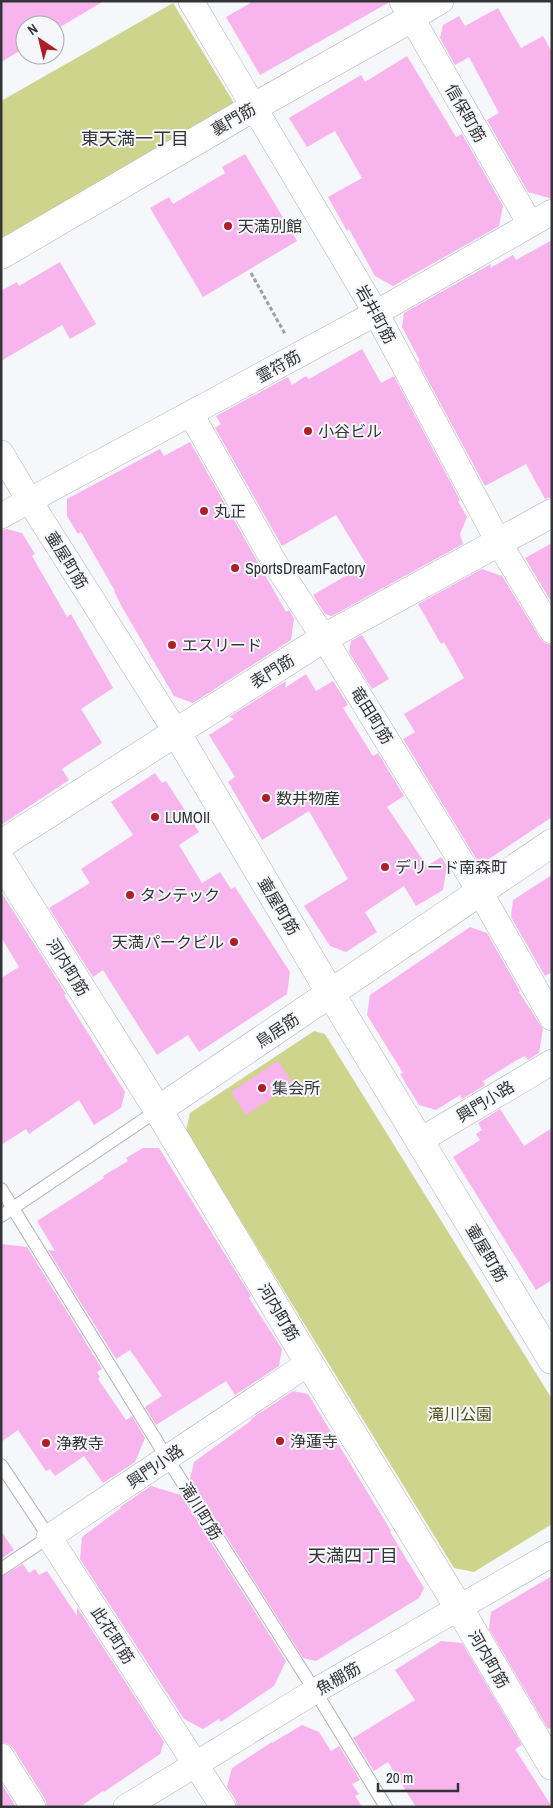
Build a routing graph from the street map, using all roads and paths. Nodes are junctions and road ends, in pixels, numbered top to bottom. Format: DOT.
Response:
graph roads {
  1 [pos="191,1"];
  2 [pos="441,1"];
  3 [pos="407,10"];
  4 [pos="254,107"];
  5 [pos="552,212"];
  6 [pos="530,224"];
  7 [pos="1,255"];
  8 [pos="251,273"];
  9 [pos="376,313"];
  10 [pos="297,356"];
  11 [pos="191,414"];
  12 [pos="1,453"];
  13 [pos="29,500"];
  14 [pos="552,512"];
  15 [pos="1,516"];
  16 [pos="499,543"];
  17 [pos="552,631"];
  18 [pos="324,638"];
  19 [pos="176,732"];
  20 [pos="552,843"];
  21 [pos="1,844"];
  22 [pos="1,861"];
  23 [pos="480,892"];
  24 [pos="331,994"];
  25 [pos="552,1018"];
  26 [pos="552,1062"];
  27 [pos="158,1110"];
  28 [pos="419,1141"];
  29 [pos="1,1189"];
  30 [pos="13,1208"];
  31 [pos="1,1216"];
  32 [pos="552,1360"];
  33 [pos="309,1362"];
  34 [pos="167,1458"];
  35 [pos="1,1465"];
  36 [pos="49,1537"];
  37 [pos="552,1554"];
  38 [pos="1,1569"];
  39 [pos="459,1608"];
  40 [pos="315,1691"];
  41 [pos="1,1756"];
  42 [pos="196,1763"];
  43 [pos="552,1766"];
  44 [pos="34,1807"];
  45 [pos="126,1807"];
  46 [pos="223,1807"];
  47 [pos="386,1807"];
  1 -- 4 [label="street, 岩井町筋"];
  2 -- 3 [label="street, 裏門筋"];
  3 -- 4 [label="street, 裏門筋"];
  3 -- 6 [label="street, 信保町筋"];
  4 -- 7 [label="street, 裏門筋"];
  4 -- 9 [label="street, 岩井町筋"];
  5 -- 6 [label="street, 霊符筋"];
  6 -- 9 [label="street, 霊符筋"];
  8 -- 10 [label="path"];
  9 -- 10 [label="street, 霊符筋"];
  9 -- 16 [label="street, 岩井町筋"];
  10 -- 11 [label="street, 霊符筋"];
  11 -- 13 [label="street, 霊符筋"];
  11 -- 18 [label="street, 竜田町筋"];
  12 -- 13 [label="street, 壷屋町筋"];
  13 -- 15 [label="street, 霊符筋"];
  13 -- 19 [label="street, 壷屋町筋"];
  14 -- 16 [label="street, 表門筋"];
  16 -- 17 [label="street, 岩井町筋"];
  16 -- 18 [label="street, 表門筋"];
  18 -- 19 [label="street, 表門筋"];
  18 -- 23 [label="street, 竜田町筋"];
  19 -- 21 [label="street, 表門筋"];
  19 -- 24 [label="street, 壷屋町筋"];
  20 -- 23 [label="street, 鳥居筋"];
  22 -- 27 [label="street, 河内町筋"];
  23 -- 24 [label="street, 鳥居筋"];
  23 -- 25 [label="street, 竜田町筋"];
  24 -- 27 [label="street, 鳥居筋"];
  24 -- 28 [label="street, 壷屋町筋"];
  26 -- 28 [label="street, 興門小路"];
  27 -- 30 [label="lane, 鳥居筋"];
  27 -- 33 [label="street, 河内町筋"];
  28 -- 32 [label="street, 壷屋町筋"];
  29 -- 30 [label="lane, 滝川町筋"];
  30 -- 31 [label="lane, 鳥居筋"];
  30 -- 34 [label="lane, 滝川町筋"];
  33 -- 34 [label="street, 興門小路"];
  33 -- 39 [label="street, 河内町筋"];
  34 -- 36 [label="street, 興門小路"];
  34 -- 40 [label="lane, 滝川町筋"];
  35 -- 36 [label="lane, 此花町筋"];
  36 -- 38 [label="lane, 興門小路"];
  36 -- 42 [label="street, 此花町筋"];
  37 -- 39 [label="street, 魚棚筋"];
  39 -- 40 [label="street, 魚棚筋"];
  39 -- 43 [label="street, 河内町筋"];
  40 -- 42 [label="street, 魚棚筋"];
  40 -- 47 [label="lane, 滝川町筋"];
  41 -- 44 [label="street"];
  42 -- 45 [label="street, 魚棚筋"];
  42 -- 46 [label="street, 此花町筋"];
}
